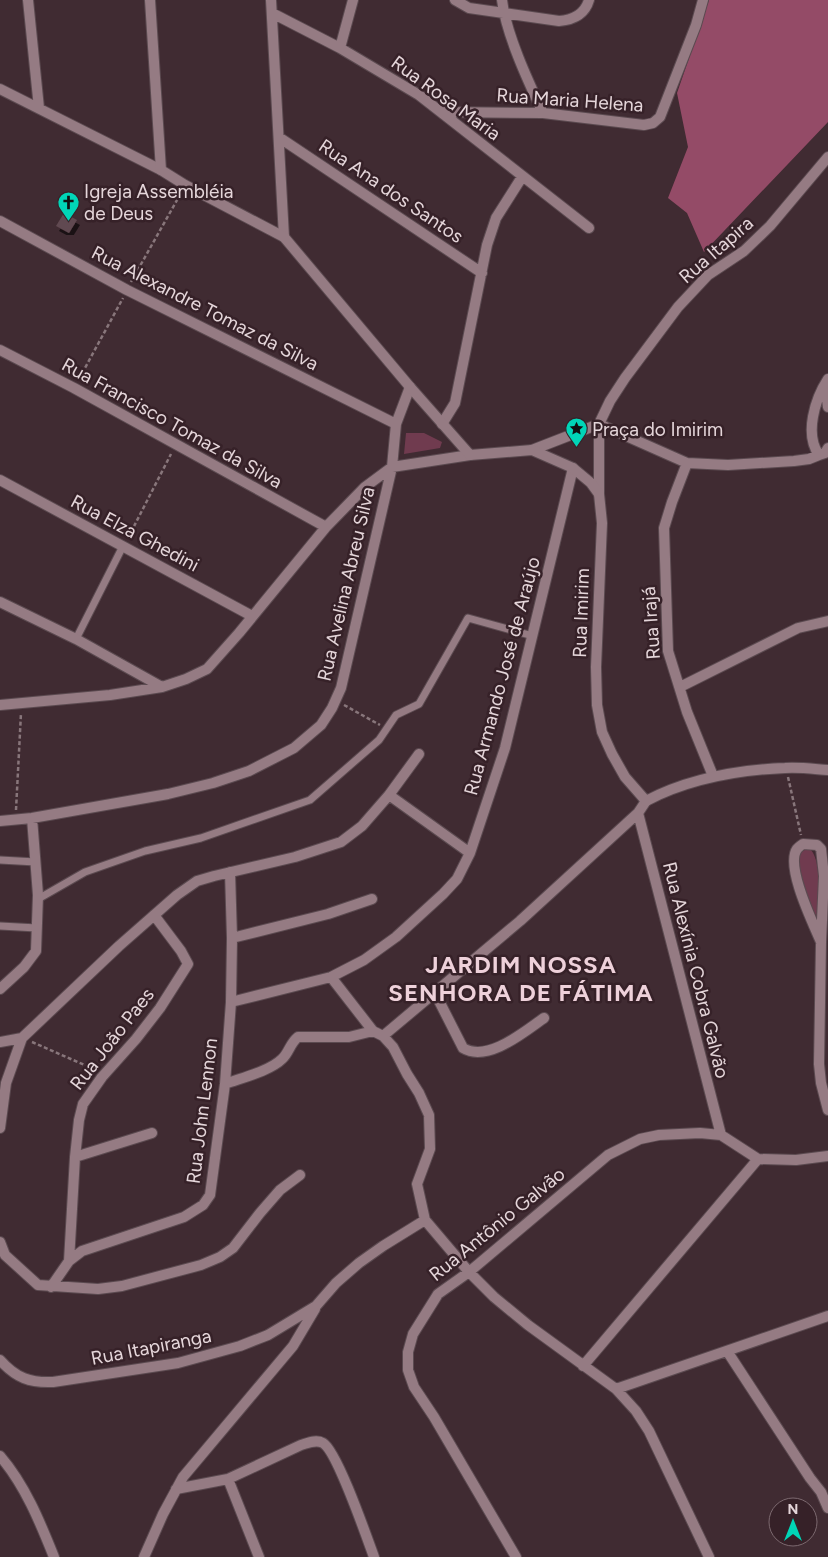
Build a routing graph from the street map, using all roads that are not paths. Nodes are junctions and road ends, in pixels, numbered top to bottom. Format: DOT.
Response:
graph roads {
  1 [pos="28,0"];
  2 [pos="150,0"];
  3 [pos="271,0"];
  4 [pos="353,0"];
  5 [pos="455,0"];
  6 [pos="502,0"];
  7 [pos="589,0"];
  8 [pos="703,0"];
  9 [pos="272,13"];
  10 [pos="504,14"];
  11 [pos="340,48"];
  12 [pos="0,89"];
  13 [pos="39,108"];
  14 [pos="441,112"];
  15 [pos="543,113"];
  16 [pos="280,138"];
  17 [pos="828,157"];
  18 [pos="161,170"];
  19 [pos="522,177"];
  20 [pos="0,221"];
  21 [pos="589,228"];
  22 [pos="284,237"];
  23 [pos="482,273"];
  24 [pos="0,350"];
  25 [pos="826,381"];
  26 [pos="410,388"];
  27 [pos="828,407"];
  28 [pos="396,424"];
  29 [pos="442,424"];
  30 [pos="600,424"];
  31 [pos="828,448"];
  32 [pos="532,450"];
  33 [pos="470,455"];
  34 [pos="819,455"];
  35 [pos="687,463"];
  36 [pos="392,467"];
  37 [pos="573,468"];
  38 [pos="0,480"];
  39 [pos="598,494"];
  40 [pos="326,527"];
  41 [pos="123,546"];
  42 [pos="0,602"];
  43 [pos="252,616"];
  44 [pos="828,621"];
  45 [pos="533,636"];
  46 [pos="76,639"];
  47 [pos="162,687"];
  48 [pos="680,687"];
  49 [pos="0,705"];
  50 [pos="419,754"];
  51 [pos="828,770"];
  52 [pos="713,776"];
  53 [pos="389,795"];
  54 [pos="646,800"];
  55 [pos="638,813"];
  56 [pos="32,818"];
  57 [pos="0,821"];
  58 [pos="470,853"];
  59 [pos="0,860"];
  60 [pos="36,862"];
  61 [pos="230,872"];
  62 [pos="38,899"];
  63 [pos="372,899"];
  64 [pos="154,915"];
  65 [pos="0,926"];
  66 [pos="37,928"];
  67 [pos="232,938"];
  68 [pos="821,942"];
  69 [pos="331,977"];
  70 [pos="0,988"];
  71 [pos="435,993"];
  72 [pos="231,1002"];
  73 [pos="544,1018"];
  74 [pos="373,1032"];
  75 [pos="383,1036"];
  76 [pos="22,1038"];
  77 [pos="0,1042"];
  78 [pos="225,1084"];
  79 [pos="828,1110"];
  80 [pos="0,1128"];
  81 [pos="152,1133"];
  82 [pos="721,1136"];
  83 [pos="828,1156"];
  84 [pos="75,1157"];
  85 [pos="758,1158"];
  86 [pos="300,1175"];
  87 [pos="425,1220"];
  88 [pos="0,1242"];
  89 [pos="69,1261"];
  90 [pos="469,1272"];
  91 [pos="51,1287"];
  92 [pos="316,1306"];
  93 [pos="828,1316"];
  94 [pos="727,1351"];
  95 [pos="0,1360"];
  96 [pos="583,1366"];
  97 [pos="616,1389"];
  98 [pos="0,1456"];
  99 [pos="228,1479"];
  100 [pos="176,1489"];
  101 [pos="825,1492"];
  102 [pos="828,1508"];
  103 [pos="54,1557"];
  104 [pos="144,1557"];
  105 [pos="259,1557"];
  106 [pos="374,1557"];
  107 [pos="516,1557"];
  108 [pos="709,1557"];
  1 -- 13 [label="street"];
  2 -- 18 [label="street"];
  3 -- 9 [label="street"];
  4 -- 11 [label="street"];
  5 -- 10 [label="street"];
  6 -- 10 [label="street"];
  7 -- 10 [label="street"];
  8 -- 15 [label="street, Rua Maria Helena"];
  9 -- 11 [label="street, Rua Rosa Maria"];
  9 -- 16 [label="street"];
  10 -- 15 [label="street"];
  11 -- 14 [label="street, Rua Rosa Maria"];
  12 -- 13 [label="street"];
  13 -- 18 [label="street"];
  14 -- 15 [label="street, Rua Maria Helena"];
  14 -- 19 [label="street, Rua Rosa Maria"];
  16 -- 22 [label="street"];
  16 -- 23 [label="street, Rua Ana dos Santos"];
  17 -- 30 [label="street, Rua Itapira"];
  18 -- 22 [label="street"];
  19 -- 21 [label="street, Rua Rosa Maria"];
  19 -- 23 [label="street"];
  20 -- 28 [label="street, Rua Alexandre Tomaz da Silva"];
  22 -- 26 [label="street"];
  23 -- 29 [label="street"];
  24 -- 40 [label="street, Rua Francisco Tomaz da Silva"];
  25 -- 27 [label="street"];
  25 -- 34 [label="street"];
  26 -- 28 [label="street, Rua Avelina Abreu Silva"];
  26 -- 29 [label="street"];
  28 -- 36 [label="street, Rua Avelina Abreu Silva"];
  29 -- 33 [label="street"];
  30 -- 32 [label="street"];
  30 -- 35 [label="street"];
  30 -- 39 [label="street, Rua Itapira"];
  31 -- 34 [label="street"];
  32 -- 33 [label="street"];
  32 -- 37 [label="street"];
  33 -- 36 [label="street"];
  34 -- 35 [label="street"];
  35 -- 48 [label="street, Rua Irajá"];
  36 -- 40 [label="street"];
  36 -- 56 [label="street, Rua Avelina Abreu Silva"];
  37 -- 39 [label="street"];
  37 -- 45 [label="street, Rua Armando José de Araújo"];
  38 -- 41 [label="street, Rua Elza Ghedini"];
  39 -- 54 [label="street, Rua Imirim"];
  40 -- 43 [label="street"];
  41 -- 43 [label="street, Rua Elza Ghedini"];
  41 -- 46 [label="lane"];
  42 -- 46 [label="street"];
  43 -- 47 [label="street"];
  44 -- 48 [label="street"];
  45 -- 58 [label="street, Rua Armando José de Araújo"];
  45 -- 62 [label="lane"];
  46 -- 47 [label="street"];
  47 -- 49 [label="street"];
  48 -- 52 [label="street, Rua Irajá"];
  50 -- 53 [label="street"];
  51 -- 52 [label="street"];
  52 -- 54 [label="street"];
  53 -- 58 [label="street"];
  53 -- 61 [label="street"];
  54 -- 55 [label="street"];
  55 -- 71 [label="street"];
  55 -- 82 [label="street, Rua Alexínia Cobra Galvão"];
  56 -- 57 [label="street, Rua Avelina Abreu Silva"];
  56 -- 60 [label="street"];
  58 -- 69 [label="street, Rua Armando José de Araújo"];
  59 -- 60 [label="lane"];
  60 -- 62 [label="street"];
  61 -- 64 [label="street"];
  61 -- 67 [label="street, Rua John Lennon"];
  62 -- 66 [label="street"];
  63 -- 67 [label="street"];
  64 -- 76 [label="street"];
  64 -- 84 [label="street, Rua João Paes"];
  65 -- 66 [label="lane"];
  66 -- 70 [label="street"];
  67 -- 72 [label="street, Rua John Lennon"];
  68 -- 68 [label="street"];
  68 -- 79 [label="street"];
  69 -- 72 [label="street, Rua Armando José de Araújo"];
  69 -- 74 [label="street"];
  71 -- 73 [label="street"];
  71 -- 75 [label="street"];
  72 -- 78 [label="street, Rua John Lennon"];
  74 -- 75 [label="street"];
  74 -- 78 [label="street"];
  75 -- 87 [label="street"];
  76 -- 77 [label="street"];
  76 -- 80 [label="street"];
  78 -- 89 [label="street, Rua John Lennon"];
  81 -- 84 [label="street"];
  82 -- 85 [label="street, Rua Antônio Galvão"];
  82 -- 90 [label="street, Rua Antônio Galvão"];
  83 -- 85 [label="street, Rua Antônio Galvão"];
  84 -- 89 [label="street, Rua João Paes"];
  85 -- 96 [label="street"];
  86 -- 91 [label="street"];
  87 -- 90 [label="street"];
  87 -- 92 [label="street, Rua Itapiranga"];
  88 -- 91 [label="street"];
  89 -- 91 [label="street, Rua John Lennon"];
  90 -- 96 [label="street"];
  90 -- 107 [label="street, Rua Antônio Galvão"];
  92 -- 95 [label="street, Rua Itapiranga"];
  92 -- 100 [label="street"];
  93 -- 94 [label="street"];
  94 -- 97 [label="street"];
  94 -- 101 [label="street"];
  96 -- 97 [label="street"];
  97 -- 108 [label="street"];
  98 -- 103 [label="street"];
  99 -- 100 [label="street"];
  99 -- 105 [label="street"];
  99 -- 106 [label="street"];
  100 -- 104 [label="street"];
  101 -- 102 [label="street"];
}
